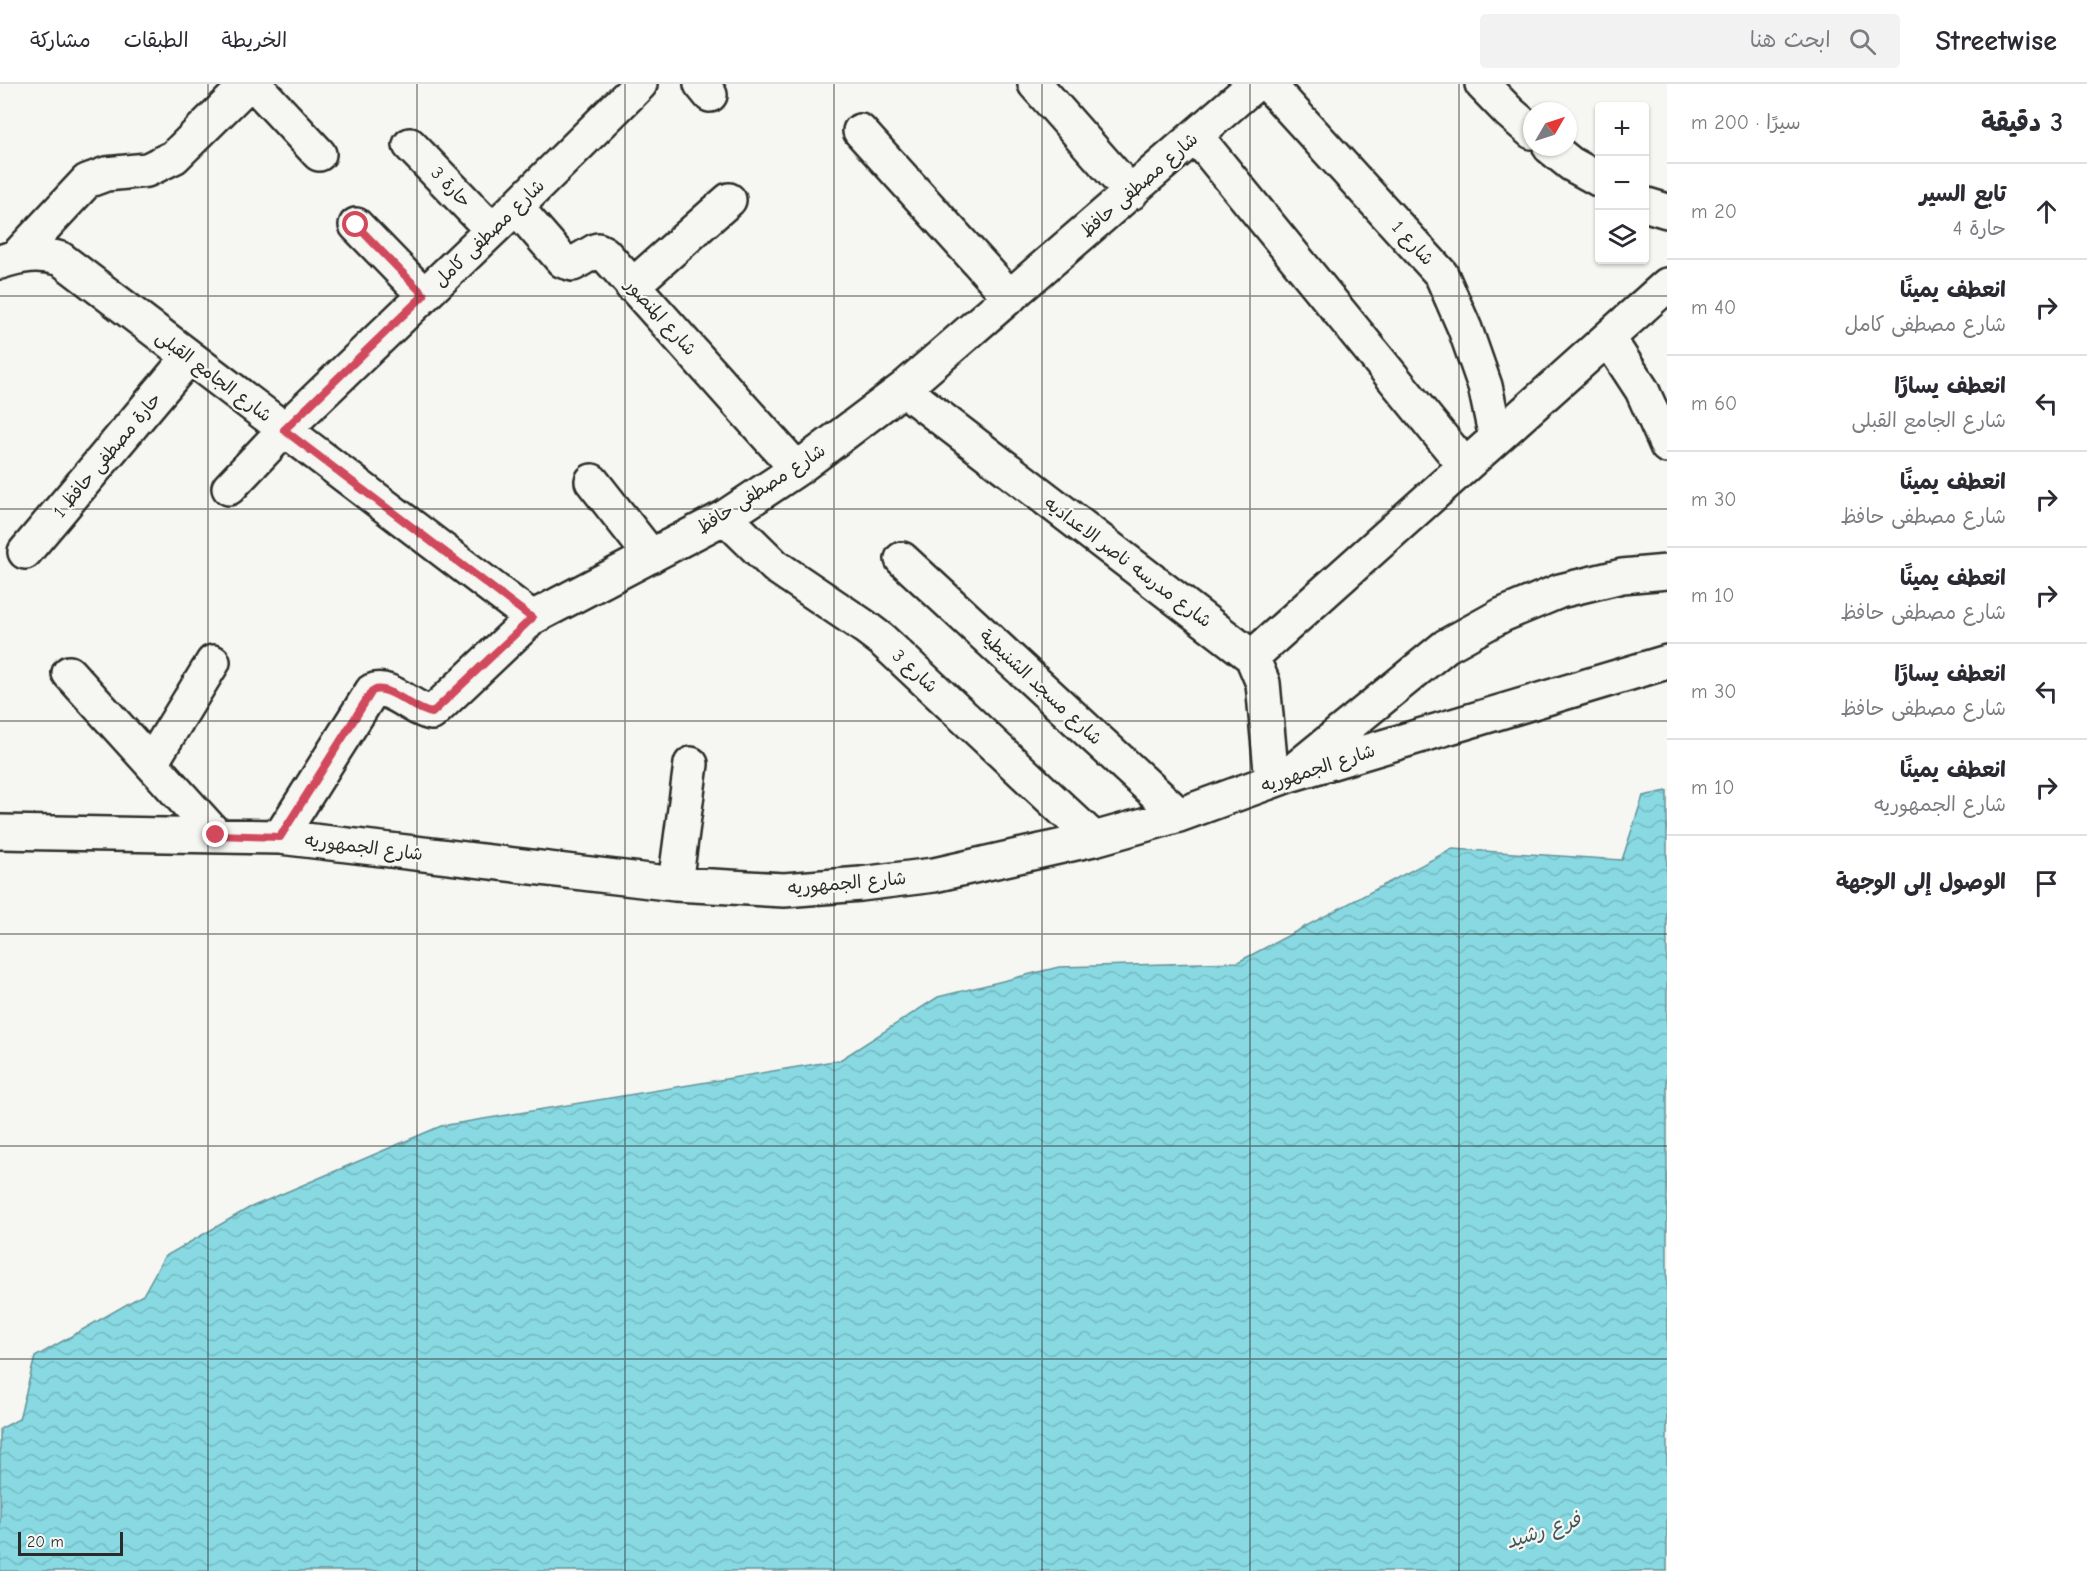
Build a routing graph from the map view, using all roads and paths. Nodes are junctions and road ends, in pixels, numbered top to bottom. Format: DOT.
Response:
graph roads {
  1 [pos="248,84"];
  2 [pos="254,84"];
  3 [pos="1035,84"];
  4 [pos="1255,84"];
  5 [pos="1268,84"];
  6 [pos="1482,84"];
  7 [pos="632,87"];
  8 [pos="1523,124"];
  9 [pos="860,131"];
  10 [pos="1196,136"];
  11 [pos="410,145"];
  12 [pos="319,154"];
  13 [pos="1561,156"];
  14 [pos="1595,178"];
  15 [pos="1131,193"];
  16 [pos="729,200"];
  17 [pos="1649,206"];
  18 [pos="516,207"];
  19 [pos="1667,211"];
  20 [pos="356,225"];
  21 [pos="492,230"];
  22 [pos="8,259"];
  23 [pos="632,285"];
  24 [pos="1667,285"];
  25 [pos="424,295"];
  26 [pos="1010,297"];
  27 [pos="1608,338"];
  28 [pos="189,357"];
  29 [pos="903,389"];
  30 [pos="284,430"];
  31 [pos="1496,438"];
  32 [pos="1667,446"];
  33 [pos="1466,466"];
  34 [pos="797,469"];
  35 [pos="592,481"];
  36 [pos="229,488"];
  37 [pos="725,517"];
  38 [pos="25,552"];
  39 [pos="651,556"];
  40 [pos="902,560"];
  41 [pos="1667,572"];
  42 [pos="532,618"];
  43 [pos="1252,657"];
  44 [pos="213,662"];
  45 [pos="1667,662"];
  46 [pos="69,673"];
  47 [pos="151,763"];
  48 [pos="691,764"];
  49 [pos="1280,778"];
  50 [pos="1179,815"];
  51 [pos="0,832"];
  52 [pos="216,835"];
  53 [pos="280,837"];
  54 [pos="1094,839"];
  55 [pos="675,884"];
  1 -- 22 [label="street"];
  2 -- 12 [label="street"];
  3 -- 15 [label="street"];
  4 -- 10 [label="street, شارع مصطفى حافظ"];
  5 -- 31 [label="street, شارع 1"];
  6 -- 8 [label="street"];
  7 -- 18 [label="street, شارع مصطفى كامل"];
  9 -- 26 [label="street"];
  10 -- 15 [label="street, شارع مصطفى حافظ"];
  10 -- 33 [label="street"];
  11 -- 21 [label="street, حارة 3"];
  13 -- 14 [label="street"];
  15 -- 26 [label="street, شارع مصطفى حافظ"];
  16 -- 23 [label="street"];
  17 -- 19 [label="street"];
  18 -- 21 [label="street, شارع مصطفى كامل"];
  18 -- 23 [label="street, شارع المنصور"];
  20 -- 25 [label="street"];
  21 -- 25 [label="street, شارع مصطفى كامل"];
  22 -- 28 [label="street, شارع الجامع القبلى"];
  23 -- 34 [label="street, شارع المنصور"];
  24 -- 27 [label="street"];
  25 -- 30 [label="street, شارع مصطفى كامل"];
  26 -- 29 [label="street, شارع مصطفى حافظ"];
  27 -- 31 [label="street"];
  27 -- 32 [label="street"];
  28 -- 30 [label="street, شارع الجامع القبلى"];
  28 -- 38 [label="street, حارة مصطفى حافظ 1"];
  29 -- 34 [label="street, شارع مصطفى حافظ"];
  29 -- 43 [label="street, شارع مدرسه ناصر الاعداديه"];
  30 -- 36 [label="street, شارع مصطفى كامل"];
  30 -- 42 [label="street, شارع الجامع القبلى"];
  31 -- 33 [label="street"];
  33 -- 43 [label="street"];
  34 -- 37 [label="street, شارع مصطفى حافظ"];
  35 -- 39 [label="street"];
  37 -- 39 [label="street, شارع مصطفى حافظ"];
  37 -- 54 [label="street, شارع 3"];
  39 -- 42 [label="street, شارع مصطفى حافظ"];
  40 -- 50 [label="street, شارع مسجد الشنيطية"];
  41 -- 49 [label="street"];
  42 -- 53 [label="street, شارع مصطفى حافظ"];
  43 -- 49 [label="street"];
  44 -- 47 [label="street"];
  45 -- 49 [label="street, شارع الجمهوريه"];
  46 -- 47 [label="street"];
  47 -- 52 [label="street"];
  48 -- 55 [label="street"];
  49 -- 50 [label="street, شارع الجمهوريه"];
  50 -- 54 [label="street, شارع الجمهوريه"];
  51 -- 52 [label="street, شارع الجمهوريه"];
  52 -- 53 [label="street, شارع الجمهوريه"];
  53 -- 55 [label="street, شارع الجمهوريه"];
  54 -- 55 [label="street, شارع الجمهوريه"];
}
